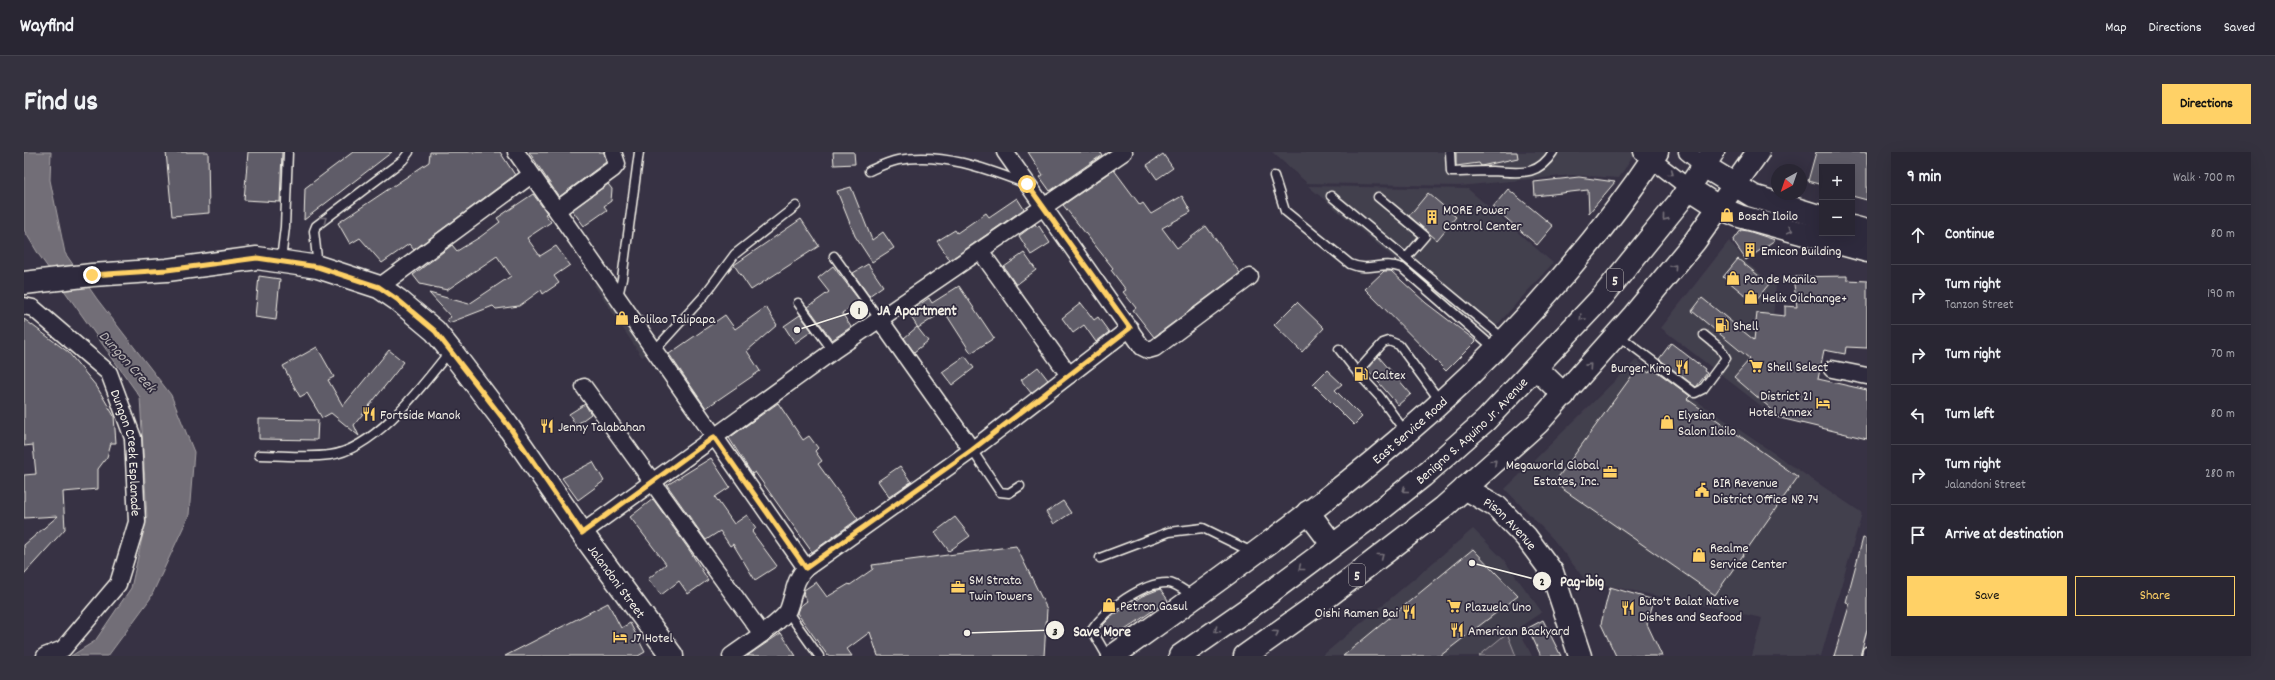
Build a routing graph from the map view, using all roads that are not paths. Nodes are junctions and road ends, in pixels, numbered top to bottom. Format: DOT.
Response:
graph roads {
  1 [pos="288,152"];
  2 [pos="409,152"];
  3 [pos="516,152"];
  4 [pos="613,152"];
  5 [pos="638,152"];
  6 [pos="1005,152"];
  7 [pos="1450,152"];
  8 [pos="1553,152"];
  9 [pos="1687,152"];
  10 [pos="1758,152"];
  11 [pos="1651,154"];
  12 [pos="1114,155"];
  13 [pos="1708,159"];
  14 [pos="869,171"];
  15 [pos="531,175"];
  16 [pos="1274,176"];
  17 [pos="1027,184"];
  18 [pos="1736,186"];
  19 [pos="1689,188"];
  20 [pos="1331,196"];
  21 [pos="1378,197"];
  22 [pos="796,206"];
  23 [pos="1043,208"];
  24 [pos="1720,208"];
  25 [pos="557,210"];
  26 [pos="1819,216"];
  27 [pos="1855,227"];
  28 [pos="1867,231"];
  29 [pos="1867,251"];
  30 [pos="981,252"];
  31 [pos="834,256"];
  32 [pos="1406,258"];
  33 [pos="280,261"];
  34 [pos="318,267"];
  35 [pos="1250,277"];
  36 [pos="24,283"];
  37 [pos="379,287"];
  38 [pos="617,297"];
  39 [pos="798,303"];
  40 [pos="24,306"];
  41 [pos="880,320"];
  42 [pos="1130,328"];
  43 [pos="1617,335"];
  44 [pos="1704,335"];
  45 [pos="1500,344"];
  46 [pos="1339,349"];
  47 [pos="451,350"];
  48 [pos="655,350"];
  49 [pos="833,351"];
  50 [pos="1536,368"];
  51 [pos="1832,369"];
  52 [pos="1357,372"];
  53 [pos="1069,375"];
  54 [pos="1867,376"];
  55 [pos="584,387"];
  56 [pos="1564,395"];
  57 [pos="1440,401"];
  58 [pos="1406,433"];
  59 [pos="714,437"];
  60 [pos="972,450"];
  61 [pos="259,455"];
  62 [pos="652,482"];
  63 [pos="1020,486"];
  64 [pos="1465,488"];
  65 [pos="1308,512"];
  66 [pos="582,533"];
  67 [pos="1332,544"];
  68 [pos="1255,554"];
  69 [pos="1100,558"];
  70 [pos="806,568"];
  71 [pos="1195,597"];
  72 [pos="787,611"];
  73 [pos="762,634"];
  74 [pos="1867,651"];
  75 [pos="45,656"];
  76 [pos="672,656"];
  77 [pos="731,656"];
  78 [pos="819,656"];
  79 [pos="1107,656"];
  80 [pos="1113,656"];
  81 [pos="1180,656"];
  82 [pos="1245,656"];
  83 [pos="1580,656"];
  84 [pos="1866,656"];
  1 -- 33 [label="lane"];
  34 -- 2 [label="lane, one-way"];
  3 -- 15 [label="street"];
  4 -- 25 [label="street"];
  5 -- 38 [label="lane"];
  6 -- 17 [label="street"];
  7 -- 8 [label="lane"];
  9 -- 13 [label="street"];
  10 -- 18 [label="main road, 5"];
  11 -- 19 [label="street, one-way"];
  11 -- 45 [label="main road, East Service Road"];
  12 -- 23 [label="street"];
  13 -- 18 [label="main road"];
  13 -- 19 [label="main road, Benigno S. Aquino Jr. Avenue / 5"];
  14 -- 17 [label="lane"];
  15 -- 25 [label="street"];
  15 -- 37 [label="street"];
  16 -- 45 [label="lane"];
  17 -- 23 [label="street"];
  18 -- 24 [label="main road, 5"];
  18 -- 26 [label="main road"];
  19 -- 24 [label="main road"];
  19 -- 50 [label="main road, Benigno S. Aquino Jr. Avenue / 5, one-way"];
  20 -- 32 [label="lane"];
  21 -- 32 [label="lane"];
  22 -- 48 [label="lane"];
  23 -- 30 [label="street"];
  23 -- 42 [label="street"];
  24 -- 29 [label="main road, one-way"];
  43 -- 24 [label="main road, 5, one-way"];
  25 -- 38 [label="street"];
  27 -- 28 [label="main road"];
  30 -- 41 [label="street"];
  30 -- 53 [label="street"];
  31 -- 41 [label="lane"];
  32 -- 45 [label="lane"];
  33 -- 34 [label="main road, Jalandoni Street"];
  33 -- 36 [label="main road, Jalandoni Street"];
  34 -- 37 [label="main road, Jalandoni Street"];
  35 -- 42 [label="street"];
  37 -- 47 [label="main road, Jalandoni Street"];
  38 -- 48 [label="street"];
  39 -- 49 [label="lane"];
  40 -- 75 [label="street, Dungon Creek Esplanade"];
  41 -- 49 [label="street"];
  41 -- 60 [label="street"];
  42 -- 53 [label="street"];
  43 -- 44 [label="lane"];
  56 -- 43 [label="main road, 5, one-way"];
  45 -- 57 [label="main road, East Service Road"];
  46 -- 52 [label="lane"];
  47 -- 61 [label="lane"];
  47 -- 66 [label="main road, Jalandoni Street"];
  48 -- 59 [label="street"];
  49 -- 59 [label="street"];
  50 -- 56 [label="main road"];
  50 -- 67 [label="main road, Benigno S. Aquino Jr. Avenue / 5, one-way"];
  51 -- 54 [label="street"];
  52 -- 57 [label="lane"];
  52 -- 58 [label="lane"];
  53 -- 60 [label="street"];
  55 -- 62 [label="street"];
  64 -- 56 [label="main road, 5, one-way"];
  57 -- 58 [label="main road, East Service Road"];
  58 -- 65 [label="main road, East Service Road"];
  59 -- 62 [label="street"];
  59 -- 70 [label="street"];
  60 -- 63 [label="lane"];
  60 -- 70 [label="street"];
  62 -- 66 [label="street"];
  62 -- 73 [label="street"];
  82 -- 64 [label="main road, 5, one-way"];
  64 -- 83 [label="main road, Pison Avenue"];
  65 -- 67 [label="main road"];
  65 -- 68 [label="main road, East Service Road"];
  66 -- 76 [label="main road, Jalandoni Street"];
  67 -- 81 [label="main road, Benigno S. Aquino Jr. Avenue / 5, one-way"];
  68 -- 69 [label="lane"];
  68 -- 71 [label="main road, East Service Road"];
  70 -- 72 [label="street"];
  71 -- 79 [label="lane"];
  71 -- 80 [label="main road, East Service Road"];
  72 -- 73 [label="street"];
  72 -- 78 [label="lane"];
  73 -- 77 [label="street"];
  74 -- 84 [label="lane"];
}
